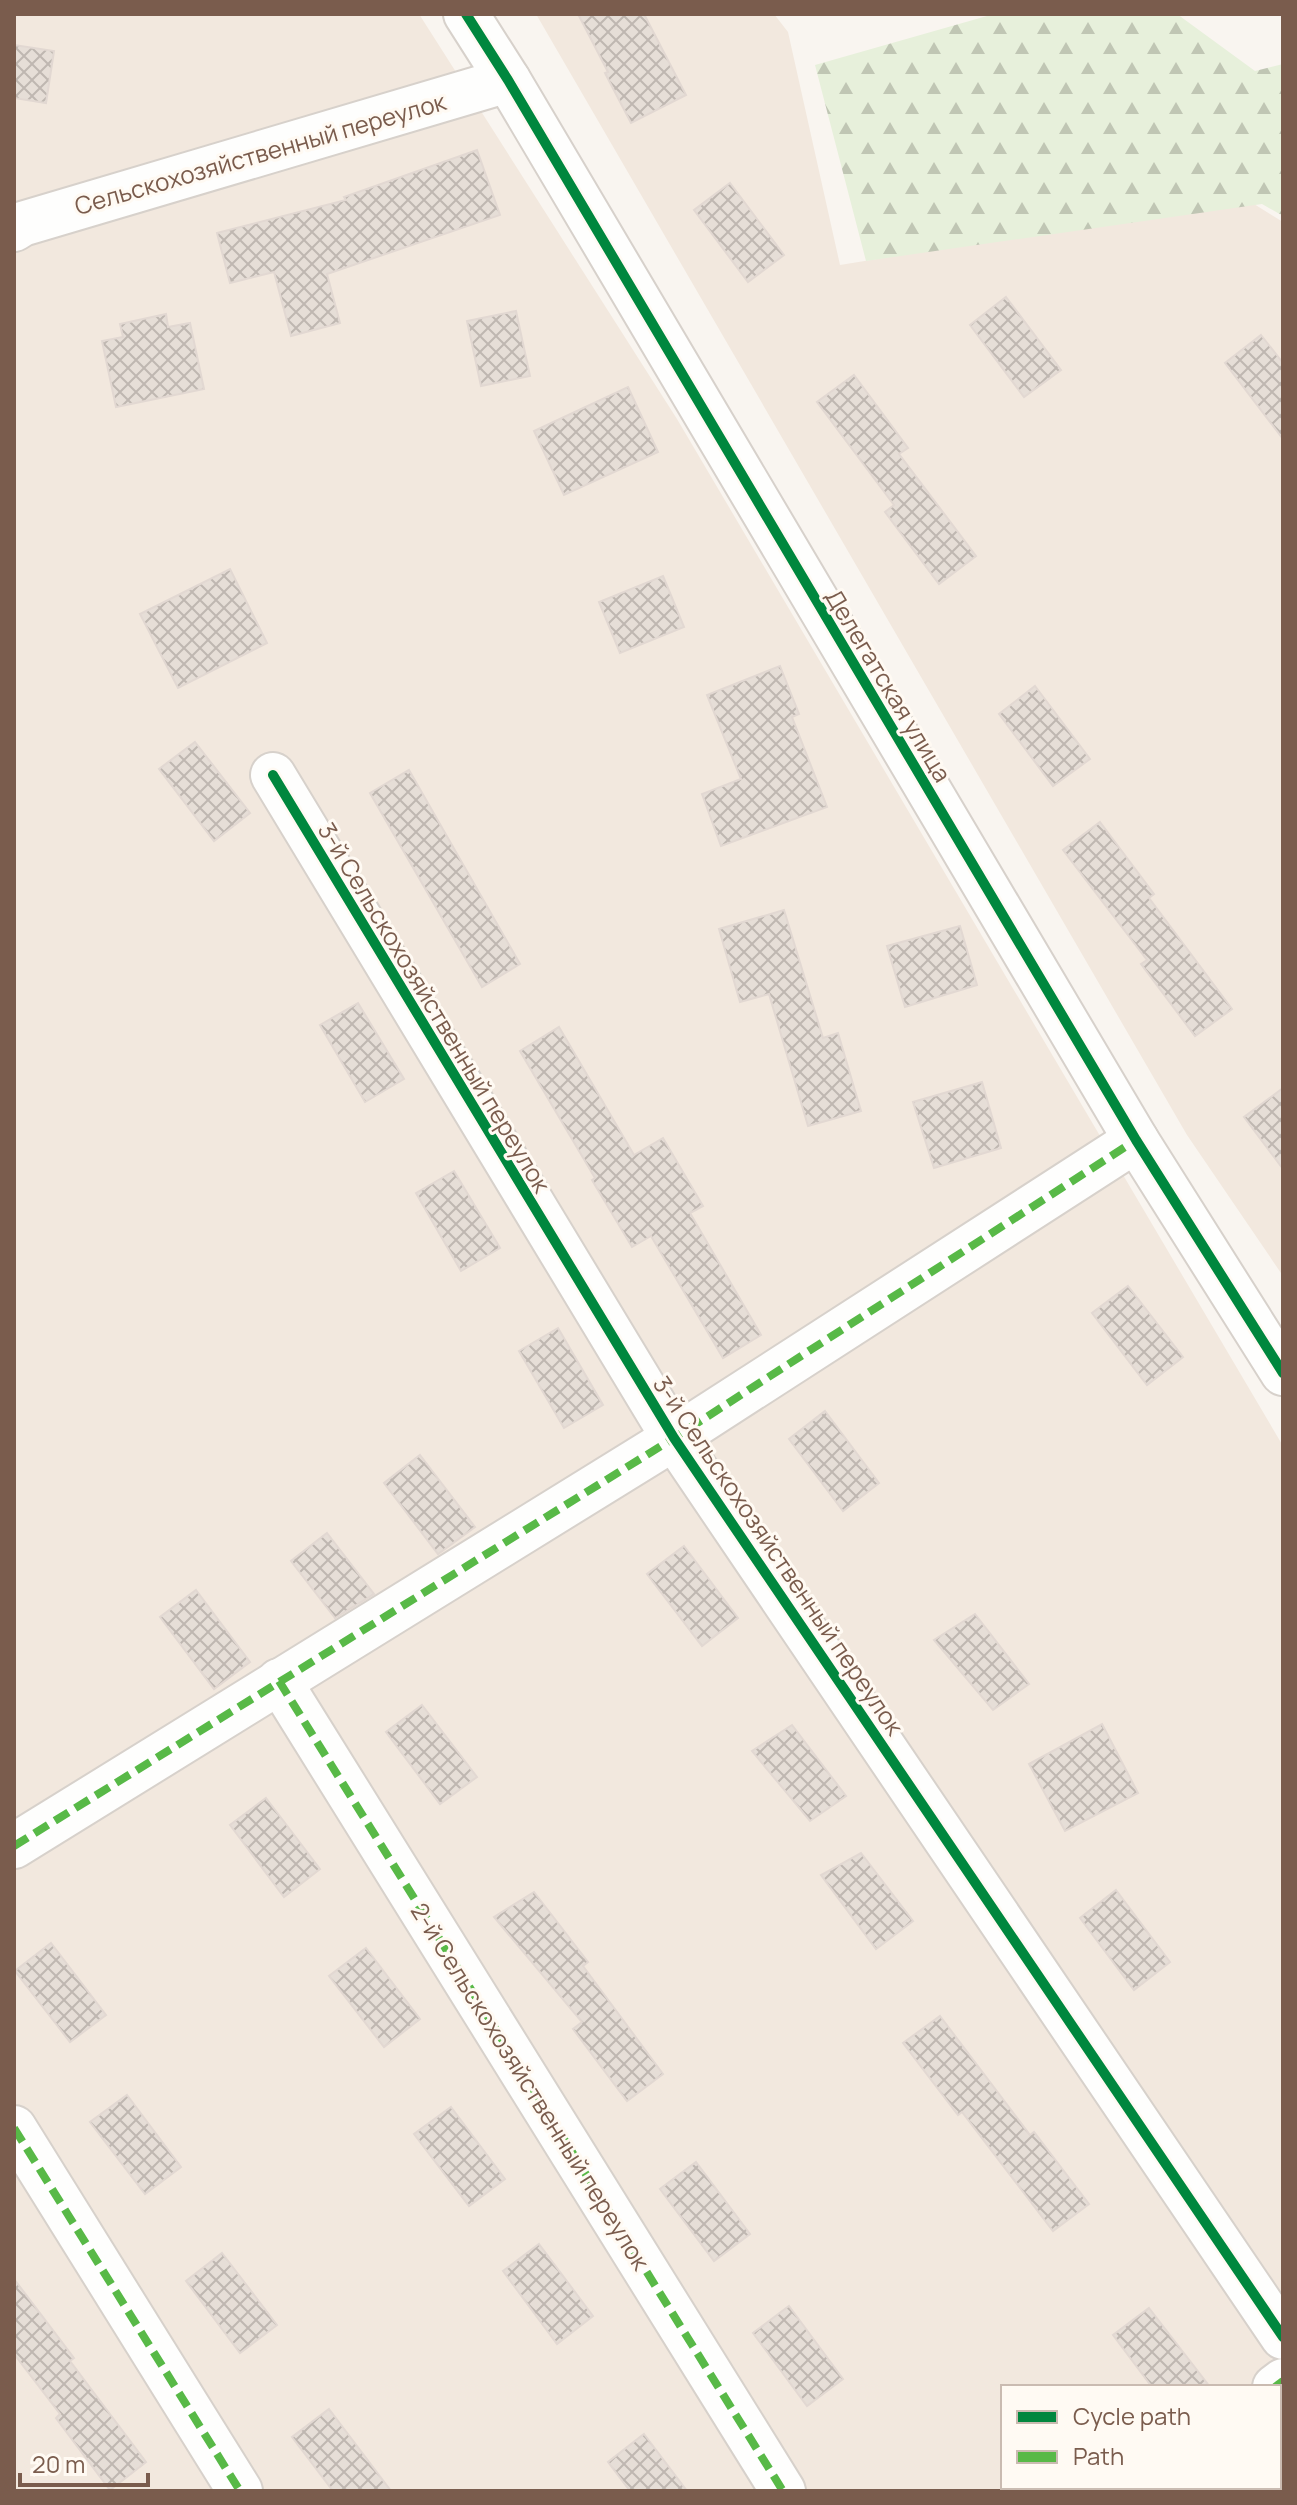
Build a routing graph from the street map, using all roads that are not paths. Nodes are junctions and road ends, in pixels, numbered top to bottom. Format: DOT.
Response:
graph roads {
  1 [pos="466,14"];
  2 [pos="508,80"];
  3 [pos="14,229"];
  4 [pos="273,775"];
  5 [pos="1136,1140"];
  6 [pos="1283,1373"];
  7 [pos="674,1438"];
  8 [pos="279,1681"];
  9 [pos="14,1846"];
  10 [pos="14,2128"];
  11 [pos="1283,2337"];
  12 [pos="240,2491"];
  13 [pos="783,2491"];
  1 -- 2 [label="street, Делегатская улица"];
  2 -- 3 [label="street, Сельскохозяйственный переулок"];
  2 -- 5 [label="street, Делегатская улица"];
  4 -- 7 [label="street, 3-й Сельскохозяйственный переулок"];
  5 -- 6 [label="street, Делегатская улица"];
  5 -- 7 [label="street"];
  7 -- 8 [label="street"];
  7 -- 11 [label="street, 3-й Сельскохозяйственный переулок"];
  8 -- 9 [label="street"];
  8 -- 13 [label="street, 2-й Сельскохозяйственный переулок"];
  10 -- 12 [label="street"];
}
